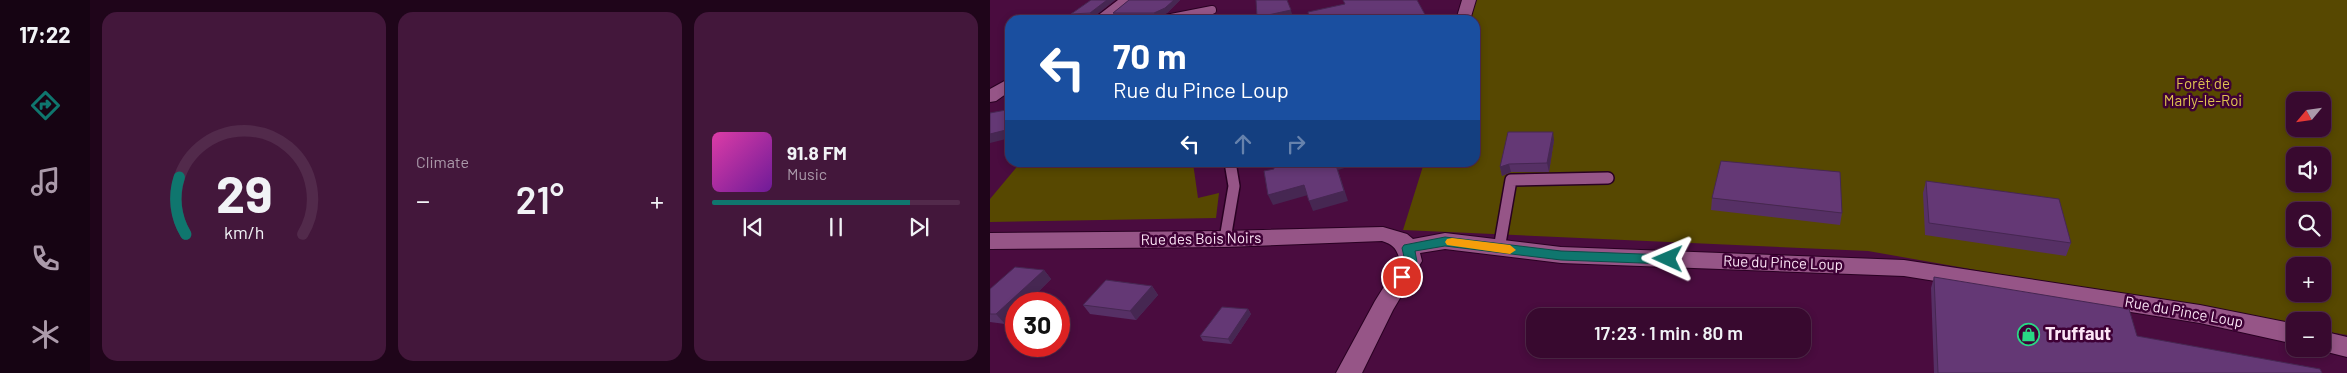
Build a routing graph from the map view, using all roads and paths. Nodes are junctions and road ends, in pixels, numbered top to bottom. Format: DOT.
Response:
graph roads {
  1 [pos="1127,0"];
  2 [pos="1469,0"];
  3 [pos="1212,10"];
  4 [pos="1106,15"];
  5 [pos="1186,15"];
  6 [pos="1464,15"];
  7 [pos="1005,86"];
  8 [pos="990,97"];
  9 [pos="1231,167"];
  10 [pos="1608,178"];
  11 [pos="1226,239"];
  12 [pos="990,241"];
  13 [pos="1408,248"];
  14 [pos="1499,249"];
  15 [pos="2286,332"];
  16 [pos="2331,343"];
  17 [pos="2347,347"];
  18 [pos="1349,373"];
  1 -- 4 [label="street"];
  2 -- 6 [label="street"];
  3 -- 5 [label="lane"];
  7 -- 8 [label="street"];
  9 -- 11 [label="lane"];
  10 -- 14 [label="lane"];
  11 -- 12 [label="street, Rue des Bois Noirs"];
  11 -- 13 [label="street, Rue des Bois Noirs"];
  13 -- 14 [label="street, Rue du Pince Loup"];
  13 -- 18 [label="street"];
  14 -- 15 [label="street, Rue du Pince Loup"];
  16 -- 17 [label="street"];
}
